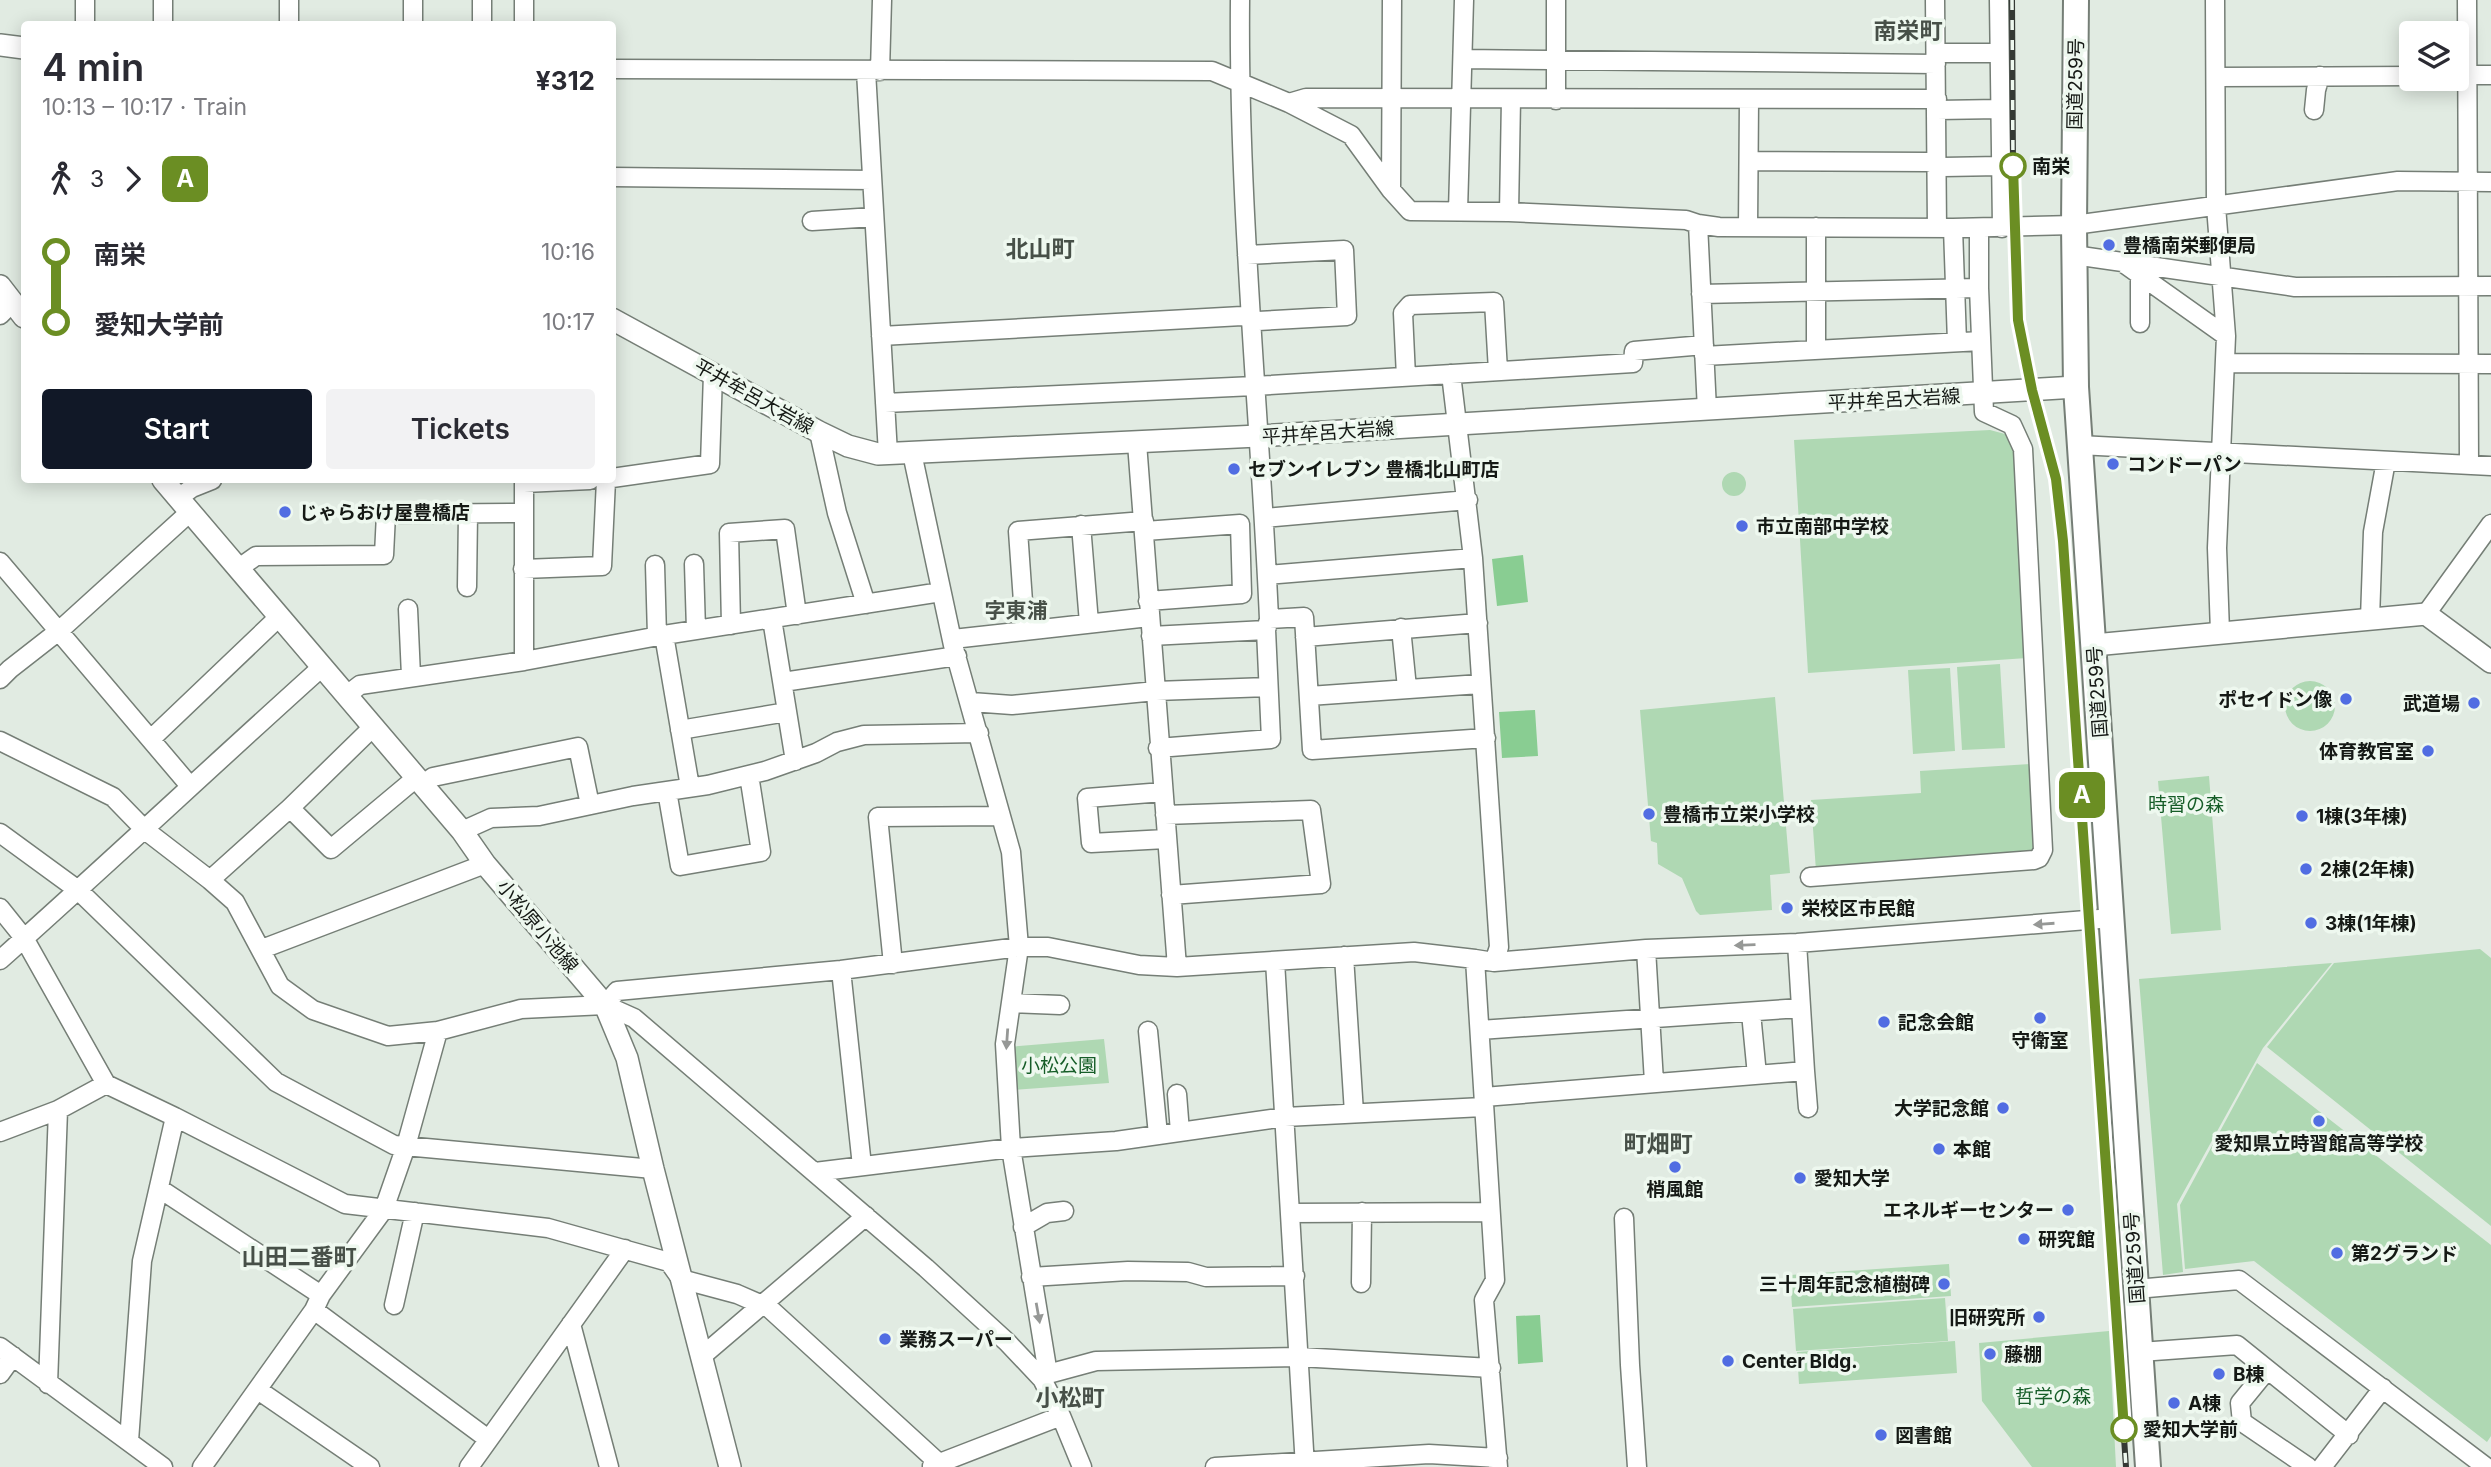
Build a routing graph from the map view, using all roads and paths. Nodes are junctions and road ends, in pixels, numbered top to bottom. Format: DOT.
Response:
graph roads {
  1 [pos="85,0"];
  2 [pos="163,0"];
  3 [pos="289,0"];
  4 [pos="413,0"];
  5 [pos="482,0"];
  6 [pos="524,0"];
  7 [pos="882,0"];
  8 [pos="1240,0"];
  9 [pos="1392,0"];
  10 [pos="1464,0"];
  11 [pos="1556,0"];
  12 [pos="1935,0"];
  13 [pos="1998,0"];
  14 [pos="2076,0"];
  15 [pos="2216,0"];
  16 [pos="2467,0"];
  17 [pos="85,21"];
  18 [pos="163,21"];
  19 [pos="289,21"];
  20 [pos="413,21"];
  21 [pos="482,21"];
  22 [pos="524,21"];
  23 [pos="2466,21"];
  24 [pos="0,45"];
  25 [pos="21,48"];
  26 [pos="1999,53"];
  27 [pos="1936,58"];
  28 [pos="1463,60"];
  29 [pos="1556,61"];
  30 [pos="616,69"];
  31 [pos="873,71"];
  32 [pos="2469,75"];
  33 [pos="2491,75"];
  34 [pos="2320,76"];
  35 [pos="2399,76"];
  36 [pos="2216,77"];
  37 [pos="1239,82"];
  38 [pos="2463,91"];
  39 [pos="1391,99"];
  40 [pos="1461,99"];
  41 [pos="1511,99"];
  42 [pos="1556,100"];
  43 [pos="1749,100"];
  44 [pos="1289,103"];
  45 [pos="1937,105"];
  46 [pos="2000,109"];
  47 [pos="2314,110"];
  48 [pos="1749,161"];
  49 [pos="1937,165"];
  50 [pos="2000,166"];
  51 [pos="616,177"];
  52 [pos="872,180"];
  53 [pos="2466,182"];
  54 [pos="2491,182"];
  55 [pos="1391,190"];
  56 [pos="2216,206"];
  57 [pos="1458,211"];
  58 [pos="1509,212"];
  59 [pos="874,217"];
  60 [pos="812,221"];
  61 [pos="1698,224"];
  62 [pos="2074,225"];
  63 [pos="1748,227"];
  64 [pos="1816,228"];
  65 [pos="1945,228"];
  66 [pos="1979,228"];
  67 [pos="2002,228"];
  68 [pos="1247,255"];
  69 [pos="2074,255"];
  70 [pos="2122,262"];
  71 [pos="2140,275"];
  72 [pos="2222,277"];
  73 [pos="2467,286"];
  74 [pos="2491,286"];
  75 [pos="1979,288"];
  76 [pos="1955,289"];
  77 [pos="1816,290"];
  78 [pos="1701,294"];
  79 [pos="1250,318"];
  80 [pos="616,321"];
  81 [pos="2140,323"];
  82 [pos="881,336"];
  83 [pos="2226,336"];
  84 [pos="1980,341"];
  85 [pos="1956,342"];
  86 [pos="1816,349"];
  87 [pos="1704,350"];
  88 [pos="2225,363"];
  89 [pos="2468,364"];
  90 [pos="2491,364"];
  91 [pos="1498,371"];
  92 [pos="713,374"];
  93 [pos="1451,374"];
  94 [pos="1406,377"];
  95 [pos="1254,386"];
  96 [pos="2076,387"];
  97 [pos="1983,394"];
  98 [pos="885,403"];
  99 [pos="1707,410"];
  100 [pos="1456,423"];
  101 [pos="819,432"];
  102 [pos="1258,436"];
  103 [pos="1137,443"];
  104 [pos="2079,445"];
  105 [pos="2221,451"];
  106 [pos="912,453"];
  107 [pos="888,454"];
  108 [pos="2385,461"];
  109 [pos="2469,465"];
  110 [pos="2491,466"];
  111 [pos="616,477"];
  112 [pos="166,483"];
  113 [pos="204,483"];
  114 [pos="524,483"];
  115 [pos="606,483"];
  116 [pos="1468,500"];
  117 [pos="184,505"];
  118 [pos="468,513"];
  119 [pos="524,513"];
  120 [pos="1265,518"];
  121 [pos="2491,524"];
  122 [pos="1082,525"];
  123 [pos="1145,526"];
  124 [pos="1473,558"];
  125 [pos="0,562"];
  126 [pos="694,564"];
  127 [pos="655,565"];
  128 [pos="239,568"];
  129 [pos="523,569"];
  130 [pos="1267,575"];
  131 [pos="467,587"];
  132 [pos="942,592"];
  133 [pos="866,604"];
  134 [pos="408,609"];
  135 [pos="1148,609"];
  136 [pos="2426,614"];
  137 [pos="797,615"];
  138 [pos="280,616"];
  139 [pos="772,619"];
  140 [pos="2370,619"];
  141 [pos="1089,623"];
  142 [pos="1478,623"];
  143 [pos="731,625"];
  144 [pos="1267,625"];
  145 [pos="1401,628"];
  146 [pos="60,630"];
  147 [pos="696,630"];
  148 [pos="1025,630"];
  149 [pos="2220,632"];
  150 [pos="661,635"];
  151 [pos="1151,636"];
  152 [pos="1305,637"];
  153 [pos="2094,645"];
  154 [pos="955,647"];
  155 [pos="524,661"];
  156 [pos="2491,662"];
  157 [pos="322,667"];
  158 [pos="3,668"];
  159 [pos="411,676"];
  160 [pos="783,682"];
  161 [pos="1480,684"];
  162 [pos="1268,687"];
  163 [pos="1406,688"];
  164 [pos="1156,691"];
  165 [pos="347,695"];
  166 [pos="1309,696"];
  167 [pos="971,702"];
  168 [pos="788,712"];
  169 [pos="372,728"];
  170 [pos="680,730"];
  171 [pos="979,733"];
  172 [pos="1486,738"];
  173 [pos="151,739"];
  174 [pos="0,741"];
  175 [pos="1158,748"];
  176 [pos="795,761"];
  177 [pos="749,775"];
  178 [pos="419,782"];
  179 [pos="190,786"];
  180 [pos="690,787"];
  181 [pos="667,791"];
  182 [pos="1163,792"];
  183 [pos="590,805"];
  184 [pos="290,808"];
  185 [pos="1165,815"];
  186 [pos="1001,816"];
  187 [pos="145,831"];
  188 [pos="462,831"];
  189 [pos="0,834"];
  190 [pos="1166,839"];
  191 [pos="485,864"];
  192 [pos="1810,877"];
  193 [pos="210,880"];
  194 [pos="78,890"];
  195 [pos="1171,895"];
  196 [pos="0,908"];
  197 [pos="2112,918"];
  198 [pos="24,938"];
  199 [pos="1797,943"];
  200 [pos="1019,947"];
  201 [pos="262,949"];
  202 [pos="1646,949"];
  203 [pos="1344,956"];
  204 [pos="1475,959"];
  205 [pos="0,960"];
  206 [pos="1275,961"];
  207 [pos="1494,962"];
  208 [pos="894,964"];
  209 [pos="1177,967"];
  210 [pos="841,970"];
  211 [pos="1011,1003"];
  212 [pos="606,1005"];
  213 [pos="1060,1005"];
  214 [pos="1801,1008"];
  215 [pos="1751,1013"];
  216 [pos="1648,1019"];
  217 [pos="1480,1030"];
  218 [pos="438,1031"];
  219 [pos="1148,1031"];
  220 [pos="1805,1071"];
  221 [pos="1757,1075"];
  222 [pos="1654,1082"];
  223 [pos="106,1084"];
  224 [pos="1177,1094"];
  225 [pos="1483,1102"];
  226 [pos="1808,1108"];
  227 [pos="58,1110"];
  228 [pos="1354,1114"];
  229 [pos="175,1117"];
  230 [pos="1285,1117"];
  231 [pos="0,1132"];
  232 [pos="1180,1132"];
  233 [pos="1158,1135"];
  234 [pos="405,1146"];
  235 [pos="1011,1148"];
  236 [pos="862,1166"];
  237 [pos="653,1169"];
  238 [pos="815,1172"];
  239 [pos="160,1189"];
  240 [pos="384,1209"];
  241 [pos="1064,1211"];
  242 [pos="415,1212"];
  243 [pos="1362,1212"];
  244 [pos="1490,1212"];
  245 [pos="1291,1213"];
  246 [pos="866,1216"];
  247 [pos="1623,1218"];
  248 [pos="1023,1227"];
  249 [pos="625,1249"];
  250 [pos="1295,1276"];
  251 [pos="1031,1277"];
  252 [pos="681,1279"];
  253 [pos="1361,1283"];
  254 [pos="2136,1289"];
  255 [pos="318,1303"];
  256 [pos="394,1305"];
  257 [pos="763,1306"];
  258 [pos="571,1324"];
  259 [pos="6,1351"];
  260 [pos="2140,1352"];
  261 [pos="701,1357"];
  262 [pos="1299,1357"];
  263 [pos="1491,1368"];
  264 [pos="2267,1370"];
  265 [pos="0,1374"];
  266 [pos="1045,1376"];
  267 [pos="48,1384"];
  268 [pos="2383,1388"];
  269 [pos="258,1390"];
  270 [pos="1061,1416"];
  271 [pos="2349,1435"];
  272 [pos="488,1439"];
  273 [pos="129,1441"];
  274 [pos="1498,1462"];
  275 [pos="1305,1464"];
  276 [pos="938,1466"];
  277 [pos="163,1467"];
  278 [pos="202,1467"];
  279 [pos="370,1467"];
  280 [pos="469,1467"];
  281 [pos="608,1467"];
  282 [pos="730,1467"];
  283 [pos="1082,1467"];
  284 [pos="1215,1467"];
  285 [pos="1637,1467"];
  286 [pos="2148,1467"];
  287 [pos="2308,1467"];
  288 [pos="2322,1467"];
  289 [pos="2486,1467"];
  1 -- 17 [label="street"];
  2 -- 18 [label="street"];
  3 -- 19 [label="street"];
  4 -- 20 [label="street"];
  5 -- 21 [label="street"];
  6 -- 22 [label="street"];
  7 -- 31 [label="street"];
  8 -- 37 [label="street"];
  9 -- 39 [label="street"];
  10 -- 28 [label="street"];
  11 -- 29 [label="street"];
  12 -- 27 [label="street"];
  13 -- 26 [label="street"];
  14 -- 62 [label="highway, 国道259号"];
  15 -- 36 [label="street"];
  16 -- 23 [label="street"];
  24 -- 25 [label="main road"];
  26 -- 27 [label="street"];
  26 -- 46 [label="street"];
  27 -- 29 [label="street"];
  27 -- 45 [label="street"];
  28 -- 29 [label="street"];
  28 -- 40 [label="street"];
  29 -- 42 [label="street"];
  30 -- 31 [label="street"];
  31 -- 37 [label="street"];
  31 -- 52 [label="street"];
  32 -- 33 [label="street"];
  34 -- 35 [label="street"];
  34 -- 36 [label="street"];
  34 -- 47 [label="street"];
  36 -- 56 [label="street"];
  37 -- 44 [label="street"];
  37 -- 68 [label="street"];
  38 -- 53 [label="street"];
  39 -- 40 [label="street"];
  39 -- 44 [label="street"];
  39 -- 55 [label="street"];
  40 -- 41 [label="street"];
  40 -- 57 [label="street"];
  41 -- 42 [label="street"];
  41 -- 58 [label="street"];
  42 -- 43 [label="street"];
  43 -- 45 [label="street"];
  43 -- 48 [label="street"];
  44 -- 55 [label="street"];
  45 -- 46 [label="street"];
  45 -- 49 [label="street"];
  46 -- 50 [label="street"];
  48 -- 49 [label="street"];
  48 -- 63 [label="street"];
  49 -- 50 [label="street"];
  49 -- 65 [label="street"];
  50 -- 67 [label="street"];
  51 -- 52 [label="street"];
  52 -- 59 [label="street"];
  53 -- 54 [label="street"];
  53 -- 56 [label="street"];
  53 -- 73 [label="street"];
  55 -- 57 [label="street"];
  56 -- 62 [label="street"];
  56 -- 72 [label="street"];
  57 -- 58 [label="street"];
  58 -- 61 [label="street"];
  59 -- 60 [label="street"];
  59 -- 82 [label="street"];
  61 -- 63 [label="street"];
  61 -- 78 [label="street"];
  62 -- 67 [label="street"];
  62 -- 69 [label="highway, 国道259号"];
  63 -- 64 [label="street"];
  64 -- 65 [label="street"];
  64 -- 77 [label="street"];
  65 -- 66 [label="street"];
  65 -- 76 [label="street"];
  66 -- 67 [label="street"];
  66 -- 75 [label="street"];
  68 -- 79 [label="street"];
  68 -- 79 [label="street"];
  69 -- 70 [label="street"];
  69 -- 96 [label="highway, 国道259号"];
  70 -- 71 [label="street"];
  70 -- 72 [label="street"];
  71 -- 81 [label="street"];
  71 -- 83 [label="street"];
  72 -- 73 [label="street"];
  72 -- 83 [label="street"];
  73 -- 74 [label="street"];
  73 -- 89 [label="street"];
  75 -- 76 [label="street"];
  75 -- 84 [label="street"];
  76 -- 77 [label="street"];
  76 -- 85 [label="street"];
  77 -- 78 [label="street"];
  77 -- 86 [label="street"];
  78 -- 87 [label="street"];
  79 -- 82 [label="street"];
  79 -- 95 [label="street"];
  80 -- 92 [label="main road, 平井牟呂大岩線"];
  82 -- 98 [label="street"];
  83 -- 88 [label="street"];
  84 -- 85 [label="street"];
  84 -- 97 [label="street"];
  85 -- 86 [label="street"];
  86 -- 87 [label="street"];
  87 -- 91 [label="street"];
  87 -- 99 [label="street"];
  88 -- 89 [label="street"];
  88 -- 105 [label="street"];
  89 -- 90 [label="street"];
  89 -- 109 [label="street"];
  91 -- 93 [label="street"];
  91 -- 94 [label="street"];
  92 -- 101 [label="main road, 平井牟呂大岩線"];
  92 -- 111 [label="street"];
  93 -- 94 [label="street"];
  93 -- 100 [label="street"];
  94 -- 95 [label="street"];
  95 -- 98 [label="street"];
  95 -- 102 [label="street"];
  96 -- 97 [label="main road, 平井牟呂大岩線"];
  96 -- 104 [label="highway, 国道259号"];
  97 -- 99 [label="main road, 平井牟呂大岩線"];
  97 -- 192 [label="street"];
  98 -- 107 [label="street"];
  99 -- 100 [label="main road, 平井牟呂大岩線"];
  100 -- 102 [label="main road, 平井牟呂大岩線"];
  100 -- 116 [label="street"];
  101 -- 107 [label="main road, 平井牟呂大岩線"];
  101 -- 133 [label="street"];
  102 -- 103 [label="main road, 平井牟呂大岩線"];
  102 -- 120 [label="street"];
  103 -- 106 [label="main road, 平井牟呂大岩線"];
  103 -- 123 [label="street"];
  104 -- 105 [label="street"];
  104 -- 153 [label="highway, 国道259号"];
  105 -- 108 [label="street"];
  105 -- 149 [label="street"];
  106 -- 107 [label="main road, 平井牟呂大岩線"];
  106 -- 132 [label="street"];
  108 -- 109 [label="street"];
  108 -- 140 [label="street"];
  109 -- 110 [label="street"];
  112 -- 117 [label="main road, 小松原小池線"];
  113 -- 117 [label="street"];
  114 -- 119 [label="street"];
  115 -- 129 [label="street"];
  116 -- 120 [label="street"];
  116 -- 124 [label="street"];
  117 -- 128 [label="main road, 小松原小池線"];
  117 -- 146 [label="street"];
  118 -- 119 [label="street"];
  118 -- 128 [label="street"];
  118 -- 131 [label="street"];
  119 -- 129 [label="street"];
  120 -- 130 [label="street"];
  121 -- 136 [label="street"];
  122 -- 123 [label="street"];
  122 -- 141 [label="street"];
  122 -- 148 [label="street"];
  123 -- 135 [label="street"];
  123 -- 135 [label="street"];
  124 -- 130 [label="street"];
  124 -- 142 [label="street"];
  125 -- 146 [label="street"];
  126 -- 147 [label="street"];
  127 -- 150 [label="street"];
  128 -- 138 [label="main road, 小松原小池線"];
  129 -- 155 [label="street"];
  130 -- 144 [label="street"];
  132 -- 133 [label="street"];
  132 -- 154 [label="street"];
  133 -- 137 [label="street"];
  134 -- 159 [label="street"];
  135 -- 141 [label="street"];
  135 -- 151 [label="street"];
  136 -- 140 [label="main road"];
  136 -- 156 [label="main road"];
  137 -- 139 [label="street"];
  137 -- 143 [label="street"];
  138 -- 157 [label="main road, 小松原小池線"];
  138 -- 173 [label="street"];
  139 -- 143 [label="street"];
  139 -- 160 [label="street"];
  140 -- 149 [label="main road"];
  141 -- 148 [label="street"];
  142 -- 145 [label="street"];
  142 -- 161 [label="street"];
  143 -- 147 [label="street"];
  144 -- 151 [label="street"];
  144 -- 152 [label="street"];
  144 -- 162 [label="street"];
  145 -- 152 [label="street"];
  145 -- 163 [label="street"];
  146 -- 158 [label="street"];
  146 -- 173 [label="street"];
  147 -- 150 [label="street"];
  148 -- 154 [label="street"];
  149 -- 153 [label="main road"];
  150 -- 155 [label="street"];
  150 -- 170 [label="street"];
  151 -- 164 [label="street"];
  152 -- 166 [label="street"];
  153 -- 197 [label="highway, 国道259号"];
  154 -- 160 [label="street"];
  154 -- 167 [label="street"];
  155 -- 159 [label="street"];
  157 -- 165 [label="main road, 小松原小池線"];
  157 -- 179 [label="street"];
  159 -- 165 [label="street"];
  160 -- 168 [label="street"];
  161 -- 163 [label="street"];
  161 -- 172 [label="street"];
  162 -- 164 [label="street"];
  162 -- 175 [label="street"];
  163 -- 166 [label="street"];
  164 -- 167 [label="street"];
  164 -- 175 [label="street"];
  165 -- 169 [label="main road, 小松原小池線"];
  166 -- 172 [label="street"];
  167 -- 171 [label="street"];
  168 -- 170 [label="street"];
  168 -- 176 [label="street"];
  169 -- 178 [label="main road, 小松原小池線"];
  169 -- 184 [label="street"];
  170 -- 180 [label="street"];
  171 -- 176 [label="street"];
  171 -- 186 [label="street"];
  172 -- 207 [label="street"];
  173 -- 179 [label="street"];
  174 -- 187 [label="street"];
  175 -- 182 [label="street"];
  176 -- 177 [label="street"];
  177 -- 180 [label="street"];
  177 -- 181 [label="street"];
  178 -- 183 [label="street"];
  178 -- 184 [label="street"];
  178 -- 188 [label="main road, 小松原小池線"];
  179 -- 187 [label="street"];
  180 -- 181 [label="street"];
  181 -- 183 [label="street"];
  182 -- 185 [label="street"];
  182 -- 190 [label="street"];
  183 -- 188 [label="street"];
  184 -- 193 [label="street"];
  185 -- 190 [label="street"];
  185 -- 195 [label="street"];
  186 -- 200 [label="street"];
  186 -- 208 [label="street"];
  187 -- 193 [label="street"];
  187 -- 194 [label="street"];
  188 -- 191 [label="main road, 小松原小池線"];
  189 -- 194 [label="street"];
  190 -- 195 [label="street"];
  191 -- 201 [label="street"];
  191 -- 212 [label="main road, 小松原小池線"];
  193 -- 201 [label="street"];
  194 -- 198 [label="street"];
  194 -- 234 [label="street"];
  195 -- 209 [label="street"];
  196 -- 198 [label="street"];
  197 -- 199 [label="street, one-way"];
  197 -- 254 [label="highway, 国道259号"];
  198 -- 205 [label="street"];
  198 -- 223 [label="street"];
  199 -- 202 [label="street, one-way"];
  199 -- 214 [label="street"];
  200 -- 208 [label="street"];
  200 -- 209 [label="street"];
  200 -- 211 [label="street"];
  201 -- 218 [label="street"];
  202 -- 207 [label="street"];
  202 -- 216 [label="street"];
  203 -- 204 [label="street"];
  203 -- 206 [label="street"];
  203 -- 228 [label="street"];
  204 -- 207 [label="street"];
  204 -- 217 [label="street"];
  206 -- 209 [label="street"];
  206 -- 230 [label="street"];
  208 -- 210 [label="street"];
  210 -- 212 [label="street"];
  210 -- 236 [label="street"];
  211 -- 213 [label="street"];
  211 -- 235 [label="street, one-way"];
  212 -- 218 [label="street"];
  212 -- 237 [label="main road, 小松原小池線"];
  212 -- 238 [label="street"];
  214 -- 215 [label="street"];
  214 -- 220 [label="street"];
  215 -- 216 [label="street"];
  215 -- 221 [label="street"];
  216 -- 217 [label="street"];
  216 -- 222 [label="street"];
  217 -- 225 [label="street"];
  218 -- 234 [label="street"];
  219 -- 233 [label="street"];
  220 -- 221 [label="street"];
  220 -- 226 [label="street"];
  221 -- 222 [label="street"];
  222 -- 225 [label="street"];
  223 -- 227 [label="street"];
  223 -- 229 [label="street"];
  224 -- 232 [label="street"];
  225 -- 228 [label="street"];
  225 -- 244 [label="street"];
  227 -- 231 [label="street"];
  227 -- 267 [label="street"];
  228 -- 230 [label="street"];
  229 -- 239 [label="street"];
  229 -- 240 [label="street"];
  230 -- 232 [label="street"];
  230 -- 245 [label="street"];
  232 -- 233 [label="street"];
  233 -- 235 [label="street"];
  234 -- 237 [label="street"];
  234 -- 240 [label="street"];
  235 -- 236 [label="street"];
  235 -- 248 [label="street"];
  236 -- 238 [label="street"];
  237 -- 252 [label="main road, 小松原小池線"];
  238 -- 246 [label="street"];
  239 -- 255 [label="street"];
  239 -- 273 [label="street"];
  240 -- 242 [label="street"];
  240 -- 255 [label="street"];
  241 -- 248 [label="street"];
  242 -- 249 [label="street"];
  242 -- 256 [label="street"];
  243 -- 244 [label="street"];
  243 -- 245 [label="street"];
  243 -- 253 [label="street"];
  244 -- 263 [label="street"];
  245 -- 250 [label="street"];
  246 -- 257 [label="street"];
  246 -- 266 [label="street"];
  247 -- 285 [label="street"];
  248 -- 251 [label="street"];
  249 -- 252 [label="street"];
  249 -- 258 [label="street"];
  250 -- 251 [label="street"];
  250 -- 262 [label="street"];
  251 -- 266 [label="street, one-way"];
  252 -- 257 [label="street"];
  252 -- 261 [label="main road, 小松原小池線"];
  254 -- 260 [label="highway, 国道259号"];
  254 -- 268 [label="street"];
  255 -- 269 [label="street"];
  255 -- 272 [label="street"];
  257 -- 261 [label="street"];
  257 -- 276 [label="street"];
  258 -- 272 [label="street"];
  258 -- 281 [label="street"];
  259 -- 265 [label="street"];
  259 -- 267 [label="street"];
  260 -- 264 [label="street"];
  260 -- 286 [label="highway, 国道259号"];
  261 -- 282 [label="main road, 小松原小池線"];
  262 -- 263 [label="street"];
  262 -- 266 [label="street"];
  262 -- 275 [label="street"];
  263 -- 274 [label="street"];
  264 -- 271 [label="street"];
  264 -- 287 [label="street"];
  266 -- 270 [label="street"];
  267 -- 273 [label="street"];
  268 -- 271 [label="street"];
  268 -- 289 [label="street"];
  269 -- 278 [label="street"];
  269 -- 279 [label="street"];
  270 -- 276 [label="street"];
  270 -- 283 [label="street"];
  271 -- 288 [label="street"];
  272 -- 280 [label="street"];
  273 -- 277 [label="street"];
  274 -- 275 [label="street"];
  275 -- 284 [label="street"];
}
